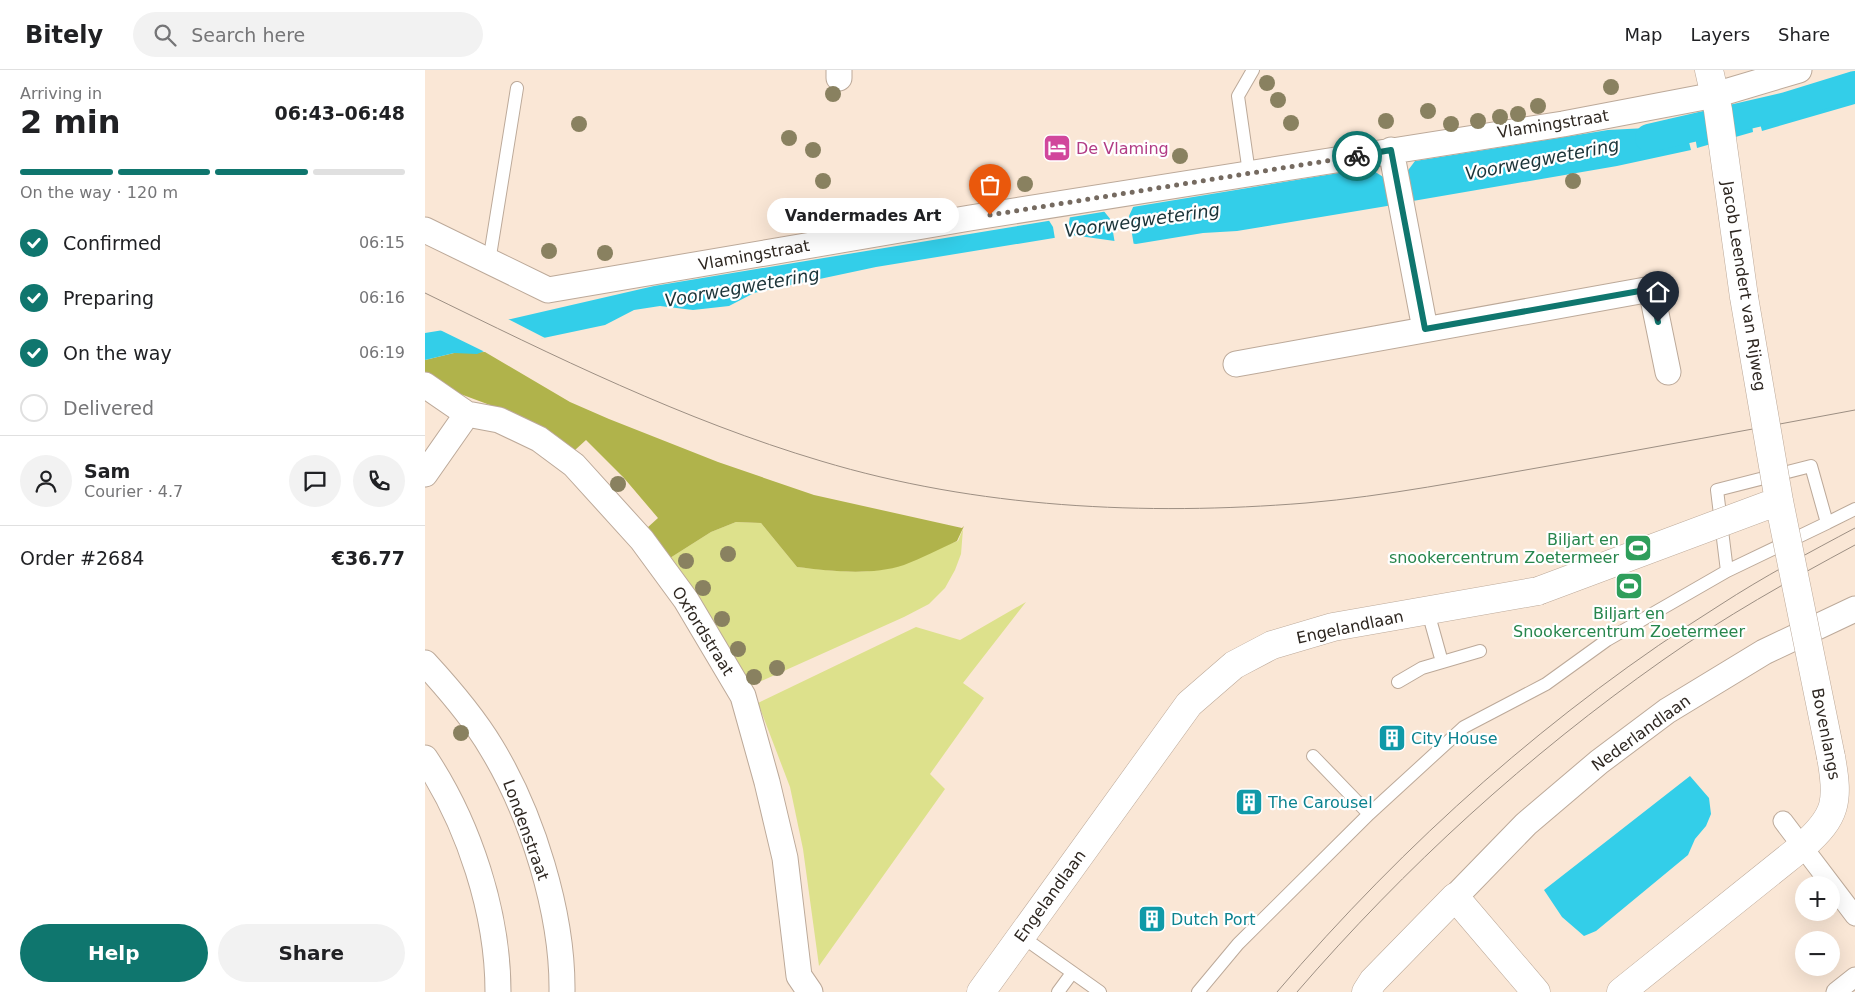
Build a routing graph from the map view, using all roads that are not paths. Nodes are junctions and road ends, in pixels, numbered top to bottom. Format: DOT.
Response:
graph roads {
  1 [pos="1253,70"];
  2 [pos="1799,70"];
  3 [pos="517,88"];
  4 [pos="1714,91"];
  5 [pos="1392,155"];
  6 [pos="1249,174"];
  7 [pos="425,230"];
  8 [pos="489,262"];
  9 [pos="1425,329"];
  10 [pos="1236,364"];
  11 [pos="1668,372"];
  12 [pos="425,385"];
  13 [pos="467,414"];
  14 [pos="425,474"];
  15 [pos="1779,501"];
  16 [pos="1855,509"];
  17 [pos="1827,523"];
  18 [pos="1727,571"];
  19 [pos="1855,609"];
  20 [pos="1428,612"];
  21 [pos="1480,651"];
  22 [pos="1442,662"];
  23 [pos="425,663"];
  24 [pos="1398,682"];
  25 [pos="1313,756"];
  26 [pos="425,758"];
  27 [pos="1369,814"];
  28 [pos="1783,821"];
  29 [pos="1803,846"];
  30 [pos="1455,897"];
  31 [pos="1855,916"];
  32 [pos="1021,936"];
  33 [pos="1072,973"];
  34 [pos="1855,977"];
  35 [pos="498,992"];
  36 [pos="561,992"];
  37 [pos="810,992"];
  38 [pos="981,992"];
  39 [pos="1058,992"];
  40 [pos="1100,992"];
  41 [pos="1198,992"];
  42 [pos="1366,992"];
  43 [pos="1536,992"];
  44 [pos="1621,992"];
  45 [pos="1836,992"];
  1 -- 6 [label="lane"];
  2 -- 4 [label="street, Vlamingstraat"];
  3 -- 8 [label="lane"];
  4 -- 5 [label="street, Vlamingstraat"];
  4 -- 15 [label="street, Jacob Leendert van Rijweg, bridge"];
  5 -- 6 [label="street, Vlamingstraat"];
  5 -- 9 [label="street"];
  6 -- 8 [label="street, Vlamingstraat"];
  7 -- 8 [label="street, Vlamingstraat"];
  9 -- 10 [label="street"];
  9 -- 11 [label="street"];
  12 -- 13 [label="street, Oxfordstraat"];
  13 -- 14 [label="street"];
  13 -- 37 [label="street, Oxfordstraat"];
  15 -- 20 [label="street, Engelandlaan, bridge"];
  15 -- 29 [label="street, Bovenlangs, bridge"];
  16 -- 17 [label="lane"];
  17 -- 18 [label="lane"];
  17 -- 18 [label="lane"];
  18 -- 27 [label="lane"];
  19 -- 30 [label="street, Nederlandlaan"];
  20 -- 22 [label="lane"];
  20 -- 32 [label="street, Engelandlaan"];
  21 -- 22 [label="lane"];
  22 -- 24 [label="lane"];
  23 -- 36 [label="street, Londenstraat"];
  25 -- 27 [label="lane"];
  26 -- 35 [label="street"];
  27 -- 41 [label="lane"];
  28 -- 29 [label="street"];
  29 -- 31 [label="street"];
  29 -- 44 [label="street, Bovenlangs"];
  30 -- 42 [label="street"];
  30 -- 43 [label="street"];
  32 -- 33 [label="lane"];
  32 -- 38 [label="street, Engelandlaan"];
  33 -- 39 [label="lane"];
  33 -- 40 [label="lane"];
  34 -- 45 [label="street"];
}
